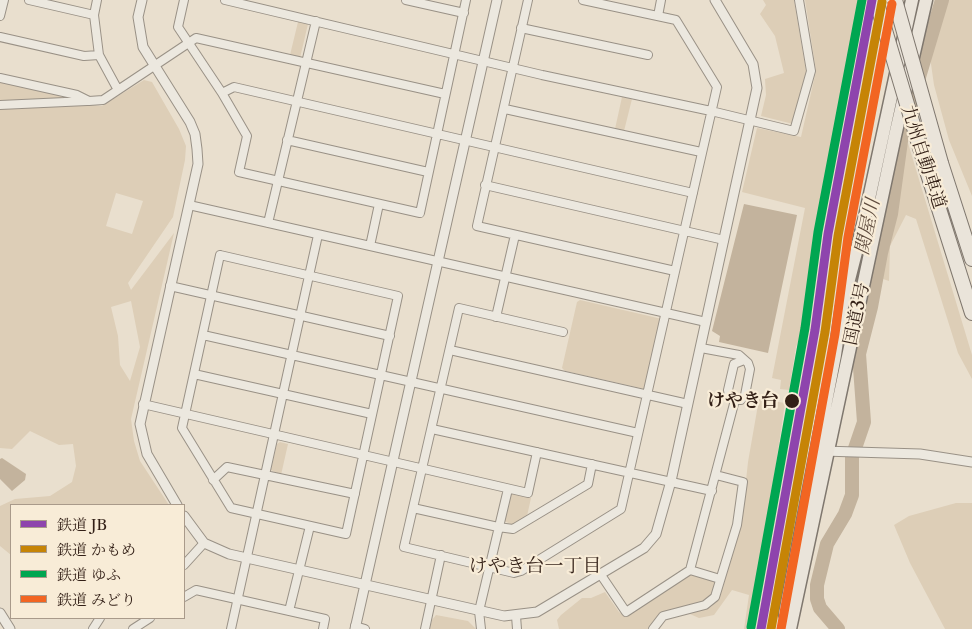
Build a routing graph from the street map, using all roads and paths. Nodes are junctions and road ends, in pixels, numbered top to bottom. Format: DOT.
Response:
graph roads {
  1 [pos="4,0"];
  2 [pos="29,0"];
  3 [pos="97,0"];
  4 [pos="142,0"];
  5 [pos="184,0"];
  6 [pos="225,0"];
  7 [pos="406,0"];
  8 [pos="466,0"];
  9 [pos="497,0"];
  10 [pos="528,0"];
  11 [pos="583,0"];
  12 [pos="661,0"];
  13 [pos="715,0"];
  14 [pos="799,0"];
  15 [pos="876,0"];
  16 [pos="896,0"];
  17 [pos="912,0"];
  18 [pos="926,0"];
  19 [pos="464,13"];
  20 [pos="94,15"];
  21 [pos="0,16"];
  22 [pos="658,16"];
  23 [pos="316,21"];
  24 [pos="522,28"];
  25 [pos="0,37"];
  26 [pos="189,42"];
  27 [pos="454,54"];
  28 [pos="99,55"];
  29 [pos="648,55"];
  30 [pos="484,61"];
  31 [pos="305,63"];
  32 [pos="154,67"];
  33 [pos="513,68"];
  34 [pos="0,78"];
  35 [pos="118,90"];
  36 [pos="222,93"];
  37 [pos="445,94"];
  38 [pos="90,101"];
  39 [pos="295,102"];
  40 [pos="0,105"];
  41 [pos="505,109"];
  42 [pos="711,111"];
  43 [pos="750,121"];
  44 [pos="437,133"];
  45 [pos="287,140"];
  46 [pos="466,141"];
  47 [pos="495,147"];
  48 [pos="701,152"];
  49 [pos="428,172"];
  50 [pos="278,181"];
  51 [pos="486,185"];
  52 [pos="693,192"];
  53 [pos="379,204"];
  54 [pos="189,205"];
  55 [pos="268,223"];
  56 [pos="684,232"];
  57 [pos="318,234"];
  58 [pos="515,235"];
  59 [pos="724,240"];
  60 [pos="370,246"];
  61 [pos="972,259"];
  62 [pos="438,262"];
  63 [pos="675,271"];
  64 [pos="310,276"];
  65 [pos="506,277"];
  66 [pos="170,286"];
  67 [pos="211,296"];
  68 [pos="972,312"];
  69 [pos="666,313"];
  70 [pos="301,316"];
  71 [pos="496,317"];
  72 [pos="706,322"];
  73 [pos="563,332"];
  74 [pos="203,334"];
  75 [pos="390,336"];
  76 [pos="701,348"];
  77 [pos="450,350"];
  78 [pos="292,354"];
  79 [pos="744,360"];
  80 [pos="194,374"];
  81 [pos="380,375"];
  82 [pos="411,383"];
  83 [pos="441,390"];
  84 [pos="284,393"];
  85 [pos="649,394"];
  86 [pos="735,400"];
  87 [pos="144,404"];
  88 [pos="688,404"];
  89 [pos="184,414"];
  90 [pos="372,414"];
  91 [pos="432,429"];
  92 [pos="638,433"];
  93 [pos="275,435"];
  94 [pos="822,451"];
  95 [pos="537,452"];
  96 [pos="364,455"];
  97 [pos="393,462"];
  98 [pos="972,462"];
  99 [pos="592,464"];
  100 [pos="422,469"];
  101 [pos="630,472"];
  102 [pos="266,475"];
  103 [pos="716,476"];
  104 [pos="213,480"];
  105 [pos="671,481"];
  106 [pos="508,488"];
  107 [pos="712,491"];
  108 [pos="355,494"];
  109 [pos="176,504"];
  110 [pos="413,508"];
  111 [pos="256,514"];
  112 [pos="185,517"];
  113 [pos="310,526"];
  114 [pos="498,527"];
  115 [pos="204,542"];
  116 [pos="441,555"];
  117 [pos="246,558"];
  118 [pos="185,564"];
  119 [pos="489,566"];
  120 [pos="298,570"];
  121 [pos="690,570"];
  122 [pos="601,575"];
  123 [pos="720,579"];
  124 [pos="365,586"];
  125 [pos="185,597"];
  126 [pos="237,599"];
  127 [pos="431,600"];
  128 [pos="479,610"];
  129 [pos="289,611"];
  130 [pos="0,613"];
  131 [pos="516,616"];
  132 [pos="144,626"];
  133 [pos="355,628"];
  134 [pos="10,629"];
  135 [pos="133,629"];
  136 [pos="230,629"];
  137 [pos="323,629"];
  138 [pos="365,629"];
  139 [pos="425,629"];
  140 [pos="481,629"];
  141 [pos="517,629"];
  142 [pos="653,629"];
  143 [pos="782,629"];
  144 [pos="790,629"];
  1 -- 21 [label="street"];
  2 -- 20 [label="street"];
  3 -- 20 [label="street"];
  4 -- 32 [label="street"];
  5 -- 26 [label="street"];
  6 -- 23 [label="street"];
  7 -- 19 [label="street"];
  8 -- 19 [label="street"];
  9 -- 30 [label="street"];
  10 -- 24 [label="street"];
  11 -- 22 [label="street"];
  12 -- 22 [label="street"];
  13 -- 43 [label="street"];
  14 -- 43 [label="street"];
  15 -- 68 [label="highway, 九州自動車道, bridge"];
  16 -- 61 [label="highway, 九州自動車道, bridge"];
  17 -- 94 [label="highway, 国道3号"];
  18 -- 94 [label="highway, 国道3号"];
  19 -- 27 [label="street"];
  20 -- 28 [label="street"];
  22 -- 42 [label="street"];
  23 -- 27 [label="street"];
  23 -- 31 [label="street"];
  24 -- 29 [label="street"];
  24 -- 33 [label="street"];
  25 -- 28 [label="street"];
  26 -- 31 [label="street"];
  26 -- 32 [label="street"];
  26 -- 36 [label="street"];
  27 -- 30 [label="street"];
  27 -- 37 [label="street"];
  28 -- 35 [label="street"];
  30 -- 33 [label="street"];
  30 -- 46 [label="street"];
  31 -- 37 [label="street"];
  31 -- 39 [label="street"];
  32 -- 35 [label="street"];
  32 -- 54 [label="street"];
  33 -- 41 [label="street"];
  33 -- 42 [label="street"];
  34 -- 38 [label="street"];
  35 -- 38 [label="street"];
  36 -- 39 [label="street"];
  36 -- 50 [label="street"];
  37 -- 44 [label="street"];
  38 -- 40 [label="street"];
  39 -- 44 [label="street"];
  39 -- 45 [label="street"];
  41 -- 47 [label="street"];
  41 -- 48 [label="street"];
  42 -- 43 [label="street"];
  42 -- 48 [label="street"];
  43 -- 59 [label="street"];
  44 -- 46 [label="street"];
  44 -- 49 [label="street"];
  45 -- 49 [label="street"];
  45 -- 50 [label="street"];
  46 -- 47 [label="street"];
  46 -- 62 [label="street"];
  47 -- 51 [label="street"];
  47 -- 52 [label="street"];
  48 -- 52 [label="street"];
  49 -- 53 [label="street"];
  50 -- 53 [label="street"];
  50 -- 55 [label="street"];
  51 -- 56 [label="street"];
  51 -- 58 [label="street"];
  52 -- 56 [label="street"];
  53 -- 60 [label="street"];
  54 -- 55 [label="street"];
  54 -- 66 [label="street"];
  55 -- 57 [label="street"];
  56 -- 59 [label="street"];
  56 -- 63 [label="street"];
  57 -- 60 [label="street"];
  57 -- 64 [label="street"];
  58 -- 63 [label="street"];
  58 -- 65 [label="street"];
  59 -- 72 [label="street"];
  60 -- 62 [label="street"];
  62 -- 65 [label="street"];
  62 -- 82 [label="street"];
  63 -- 69 [label="street"];
  64 -- 67 [label="street"];
  64 -- 70 [label="street"];
  64 -- 75 [label="street"];
  65 -- 69 [label="street"];
  65 -- 71 [label="street"];
  66 -- 67 [label="street"];
  66 -- 87 [label="street"];
  67 -- 70 [label="street"];
  67 -- 74 [label="street"];
  69 -- 72 [label="street"];
  69 -- 85 [label="street"];
  70 -- 75 [label="street"];
  70 -- 78 [label="street"];
  71 -- 73 [label="street"];
  71 -- 77 [label="street"];
  72 -- 76 [label="street"];
  74 -- 78 [label="street"];
  74 -- 80 [label="street"];
  75 -- 81 [label="street"];
  76 -- 79 [label="street"];
  76 -- 88 [label="street"];
  77 -- 83 [label="street"];
  77 -- 85 [label="street"];
  78 -- 81 [label="street"];
  78 -- 84 [label="street"];
  79 -- 86 [label="street"];
  79 -- 86 [label="street"];
  80 -- 84 [label="street"];
  80 -- 89 [label="street"];
  81 -- 82 [label="street"];
  81 -- 90 [label="street"];
  82 -- 83 [label="street"];
  82 -- 97 [label="street"];
  83 -- 91 [label="street"];
  83 -- 92 [label="street"];
  84 -- 90 [label="street"];
  84 -- 93 [label="street"];
  85 -- 88 [label="street"];
  85 -- 92 [label="street"];
  86 -- 103 [label="street"];
  87 -- 89 [label="street"];
  87 -- 109 [label="street"];
  88 -- 105 [label="street"];
  89 -- 93 [label="street"];
  89 -- 104 [label="street"];
  90 -- 96 [label="street"];
  91 -- 95 [label="street"];
  91 -- 100 [label="street"];
  92 -- 101 [label="street"];
  93 -- 96 [label="street"];
  93 -- 102 [label="street"];
  94 -- 98 [label="street"];
  94 -- 143 [label="highway, 国道3号"];
  94 -- 144 [label="highway, 国道3号"];
  95 -- 99 [label="street"];
  95 -- 106 [label="street"];
  96 -- 97 [label="street"];
  96 -- 108 [label="street"];
  97 -- 100 [label="street"];
  97 -- 124 [label="street"];
  99 -- 101 [label="street"];
  99 -- 114 [label="street"];
  100 -- 106 [label="street"];
  100 -- 110 [label="street"];
  101 -- 105 [label="street"];
  101 -- 119 [label="street"];
  102 -- 104 [label="street"];
  102 -- 108 [label="street"];
  102 -- 111 [label="street"];
  103 -- 107 [label="street"];
  103 -- 123 [label="street"];
  104 -- 111 [label="street"];
  105 -- 107 [label="street"];
  105 -- 122 [label="street"];
  106 -- 114 [label="street"];
  107 -- 121 [label="street"];
  108 -- 113 [label="street"];
  110 -- 114 [label="street"];
  110 -- 116 [label="street"];
  111 -- 113 [label="street"];
  111 -- 117 [label="street"];
  112 -- 115 [label="street"];
  113 -- 120 [label="street"];
  114 -- 119 [label="street"];
  115 -- 117 [label="street"];
  115 -- 118 [label="street"];
  116 -- 119 [label="street"];
  116 -- 127 [label="street"];
  117 -- 120 [label="street"];
  117 -- 126 [label="street"];
  119 -- 128 [label="street"];
  120 -- 124 [label="street"];
  120 -- 129 [label="street"];
  121 -- 122 [label="street"];
  121 -- 123 [label="street"];
  122 -- 131 [label="street"];
  123 -- 142 [label="street"];
  124 -- 127 [label="street"];
  124 -- 133 [label="street"];
  125 -- 126 [label="street"];
  126 -- 129 [label="street"];
  126 -- 136 [label="street"];
  127 -- 128 [label="street"];
  127 -- 139 [label="street"];
  128 -- 131 [label="street"];
  128 -- 140 [label="street"];
  129 -- 137 [label="street"];
  130 -- 134 [label="street"];
  131 -- 141 [label="street"];
  132 -- 135 [label="street"];
  133 -- 138 [label="street"];
}
